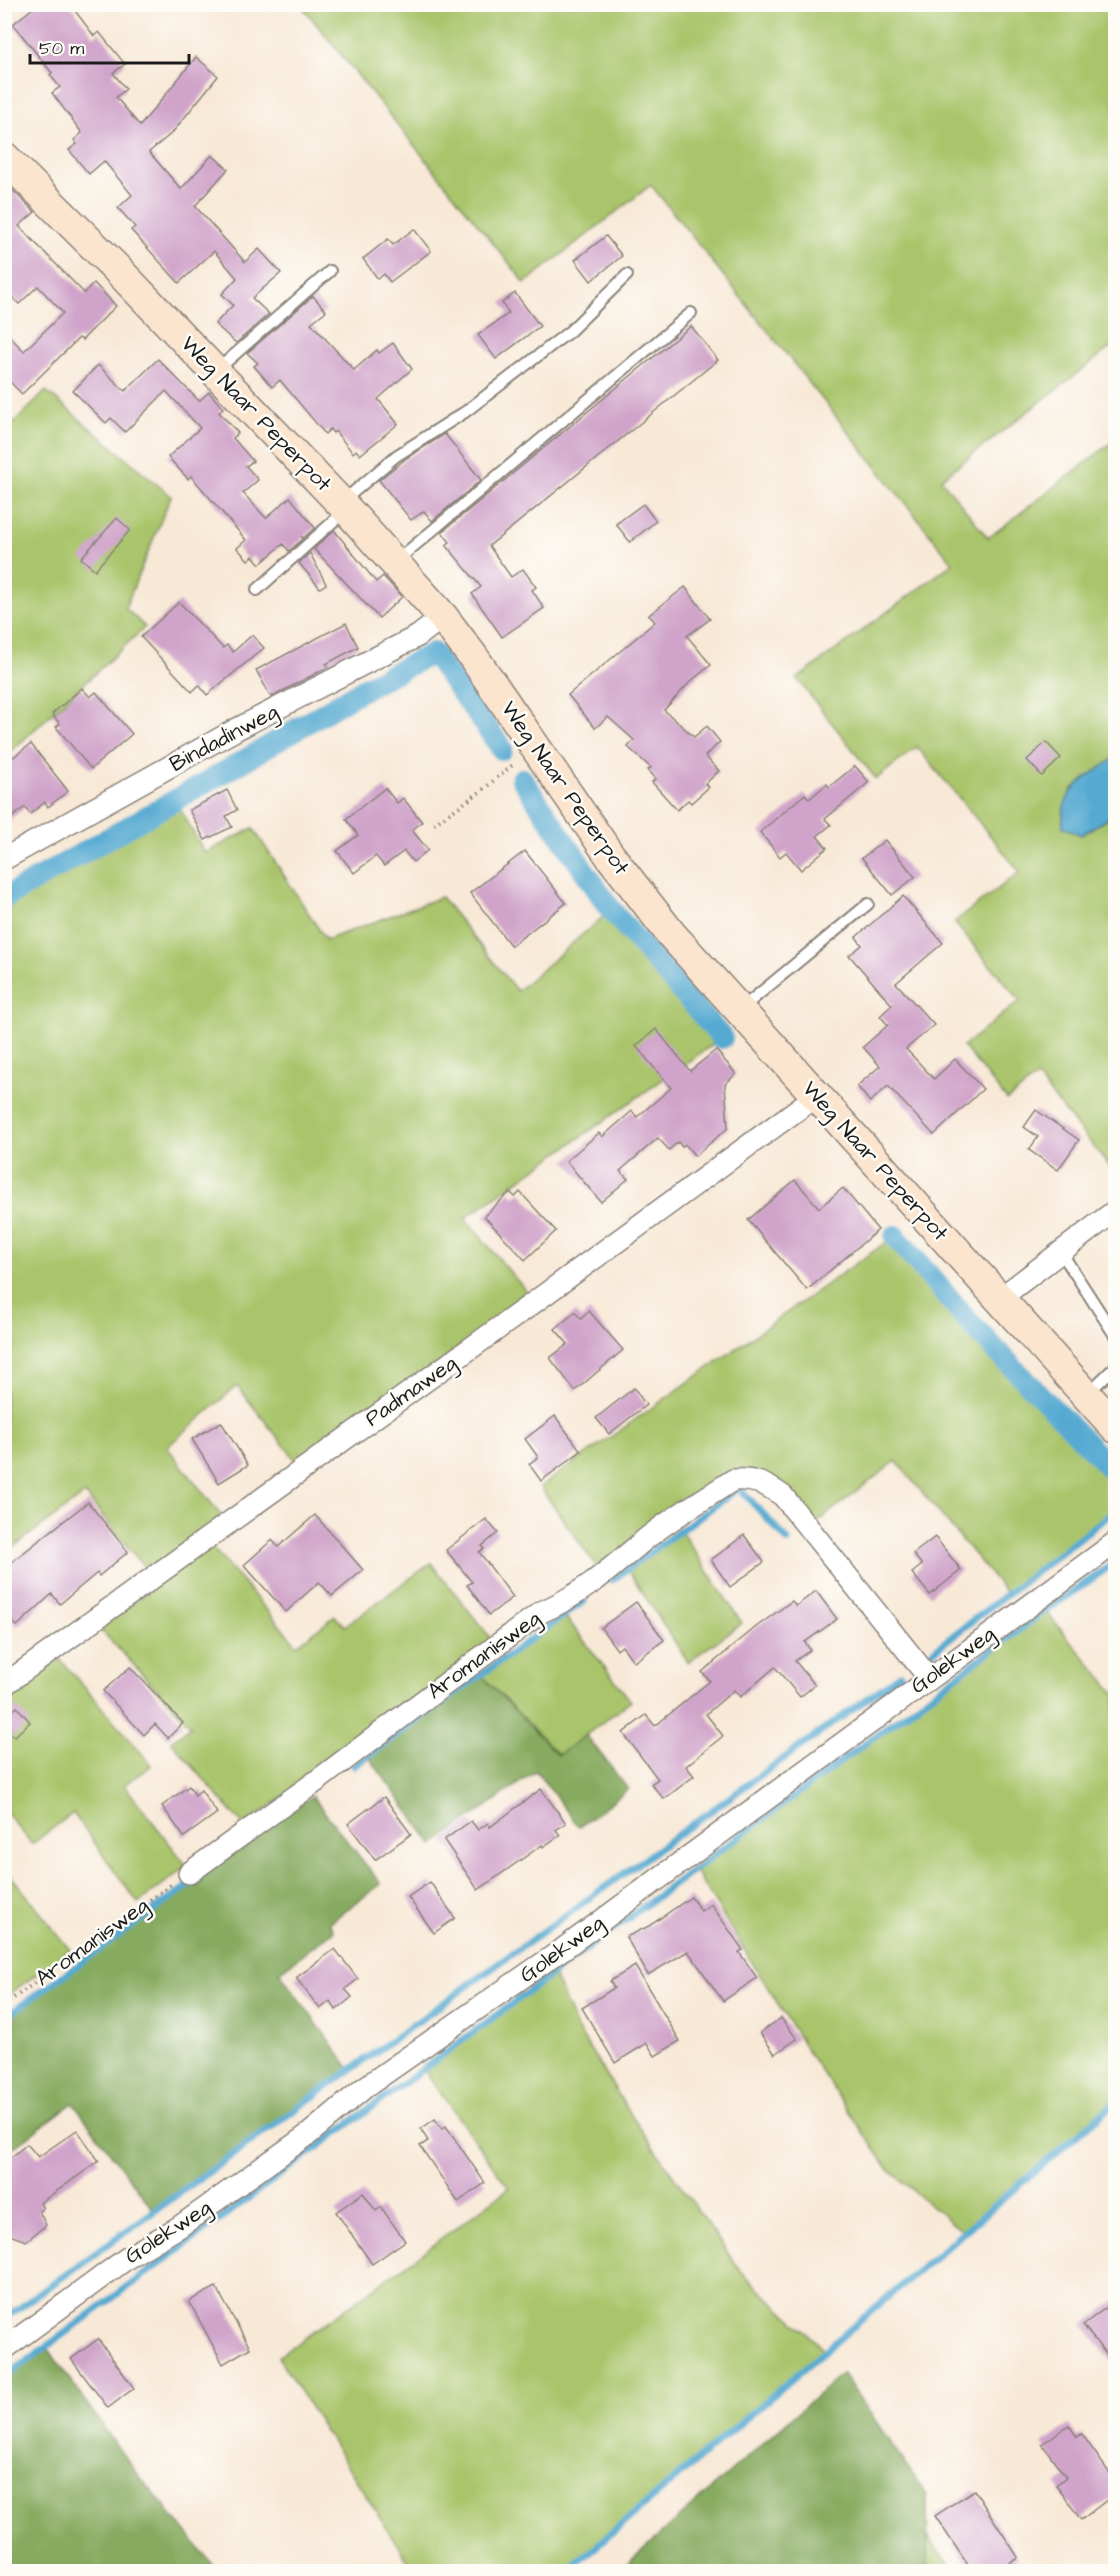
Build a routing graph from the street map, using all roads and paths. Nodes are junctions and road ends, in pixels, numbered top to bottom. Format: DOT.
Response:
graph roads {
  1 [pos="4,157"];
  2 [pos="330,271"];
  3 [pos="627,275"];
  4 [pos="691,313"];
  5 [pos="215,372"];
  6 [pos="344,506"];
  7 [pos="394,563"];
  8 [pos="257,590"];
  9 [pos="443,617"];
  10 [pos="534,747"];
  11 [pos="434,824"];
  12 [pos="4,859"];
  13 [pos="868,904"];
  14 [pos="739,1010"];
  15 [pos="816,1095"];
  16 [pos="1116,1210"];
  17 [pos="1061,1252"];
  18 [pos="999,1299"];
  19 [pos="1116,1337"];
  20 [pos="1116,1366"];
  21 [pos="1085,1395"];
  22 [pos="1116,1428"];
  23 [pos="1116,1542"];
  24 [pos="929,1678"];
  25 [pos="4,1685"];
  26 [pos="189,1872"];
  27 [pos="4,2005"];
  28 [pos="4,2349"];
  1 -- 5 [label="street, Weg Naar Peperpot"];
  2 -- 5 [label="lane"];
  3 -- 6 [label="lane"];
  4 -- 7 [label="lane"];
  5 -- 6 [label="street, Weg Naar Peperpot"];
  6 -- 7 [label="street, Weg Naar Peperpot"];
  6 -- 8 [label="lane"];
  7 -- 9 [label="street, Weg Naar Peperpot"];
  9 -- 10 [label="street, Weg Naar Peperpot"];
  9 -- 12 [label="street, Bindadinweg"];
  10 -- 11 [label="path"];
  10 -- 14 [label="street, Weg Naar Peperpot"];
  13 -- 14 [label="lane"];
  14 -- 15 [label="street, Weg Naar Peperpot"];
  15 -- 18 [label="street, Weg Naar Peperpot"];
  15 -- 25 [label="street, Padmaweg"];
  16 -- 17 [label="street"];
  17 -- 18 [label="street"];
  17 -- 19 [label="lane"];
  18 -- 21 [label="street, Weg Naar Peperpot"];
  20 -- 21 [label="lane"];
  21 -- 22 [label="street, Weg Naar Peperpot"];
  23 -- 24 [label="street, Golekweg"];
  24 -- 26 [label="street, Aromanisweg"];
  24 -- 28 [label="street, Golekweg"];
  26 -- 27 [label="path, Aromanisweg"];
}
